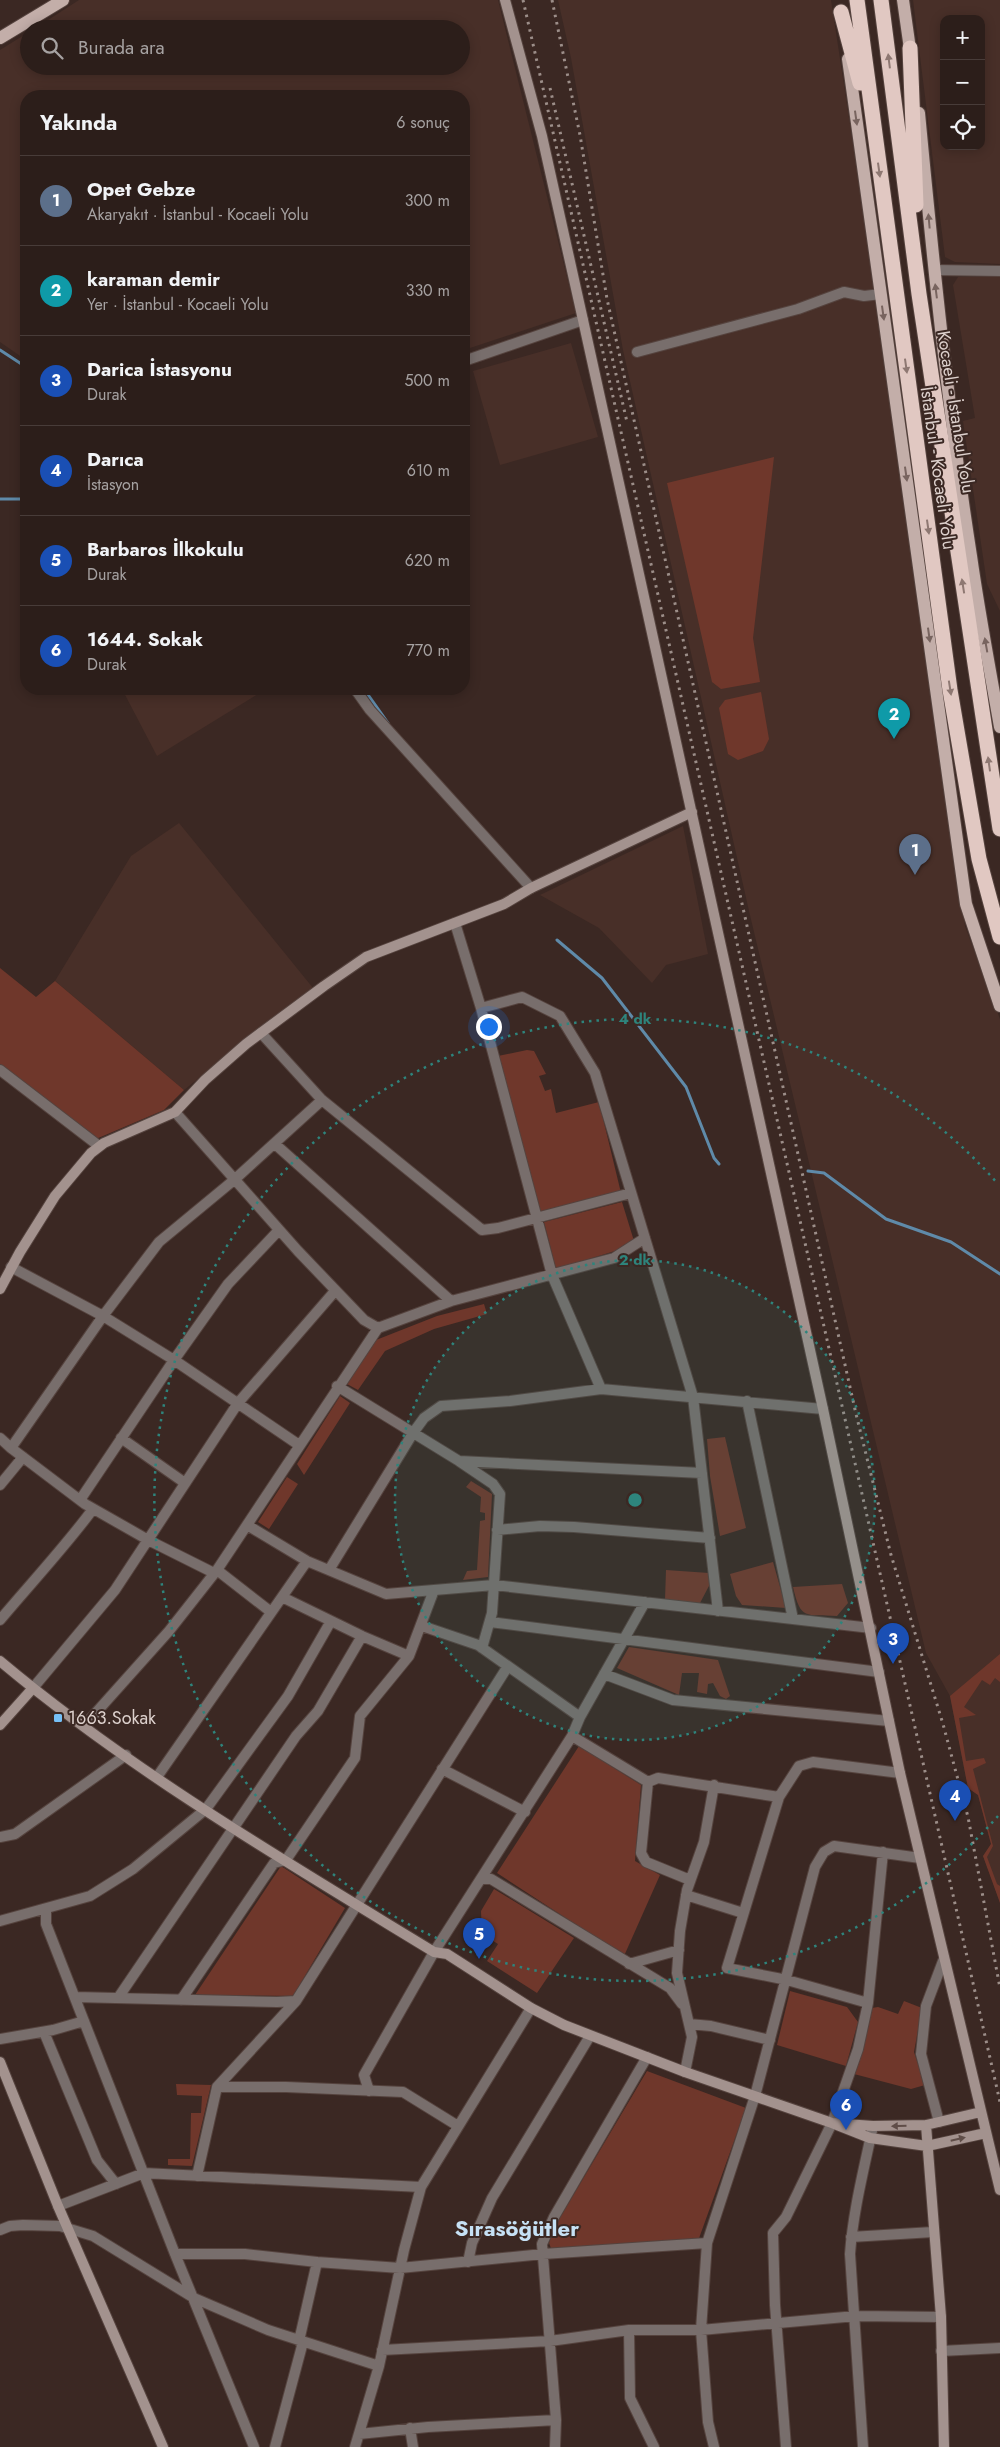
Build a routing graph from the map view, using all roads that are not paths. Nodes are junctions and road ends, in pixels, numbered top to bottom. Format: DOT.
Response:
graph roads {
  1 [pos="63,0"];
  2 [pos="505,0"];
  3 [pos="857,0"];
  4 [pos="881,0"];
  5 [pos="903,0"];
  6 [pos="840,6"];
  7 [pos="29,20"];
  8 [pos="20,26"];
  9 [pos="0,38"];
  10 [pos="910,48"];
  11 [pos="876,145"];
  12 [pos="914,254"];
  13 [pos="934,270"];
  14 [pos="1000,271"];
  15 [pos="881,294"];
  16 [pos="583,320"];
  17 [pos="637,352"];
  18 [pos="470,359"];
  19 [pos="359,695"];
  20 [pos="1000,727"];
  21 [pos="692,812"];
  22 [pos="1000,829"];
  23 [pos="531,888"];
  24 [pos="455,923"];
  25 [pos="1000,937"];
  26 [pos="1000,1006"];
  27 [pos="481,1008"];
  28 [pos="261,1033"];
  29 [pos="0,1070"];
  30 [pos="322,1100"];
  31 [pos="175,1112"];
  32 [pos="275,1144"];
  33 [pos="99,1146"];
  34 [pos="234,1180"];
  35 [pos="631,1193"];
  36 [pos="537,1218"];
  37 [pos="278,1230"];
  38 [pos="645,1238"];
  39 [pos="11,1267"];
  40 [pos="552,1275"];
  41 [pos="0,1289"];
  42 [pos="335,1291"];
  43 [pos="451,1301"];
  44 [pos="103,1316"];
  45 [pos="378,1328"];
  46 [pos="174,1360"];
  47 [pos="337,1386"];
  48 [pos="601,1389"];
  49 [pos="693,1398"];
  50 [pos="747,1401"];
  51 [pos="238,1403"];
  52 [pos="823,1409"];
  53 [pos="413,1433"];
  54 [pos="0,1438"];
  55 [pos="121,1438"];
  56 [pos="299,1445"];
  57 [pos="11,1448"];
  58 [pos="23,1457"];
  59 [pos="459,1461"];
  60 [pos="702,1473"];
  61 [pos="186,1483"];
  62 [pos="0,1485"];
  63 [pos="80,1500"];
  64 [pos="93,1509"];
  65 [pos="247,1524"];
  66 [pos="498,1530"];
  67 [pos="710,1538"];
  68 [pos="148,1540"];
  69 [pos="307,1561"];
  70 [pos="329,1570"];
  71 [pos="216,1571"];
  72 [pos="494,1585"];
  73 [pos="434,1590"];
  74 [pos="282,1597"];
  75 [pos="646,1602"];
  76 [pos="718,1611"];
  77 [pos="271,1612"];
  78 [pos="794,1619"];
  79 [pos="0,1620"];
  80 [pos="331,1621"];
  81 [pos="490,1622"];
  82 [pos="422,1626"];
  83 [pos="871,1628"];
  84 [pos="362,1636"];
  85 [pos="624,1639"];
  86 [pos="482,1648"];
  87 [pos="409,1656"];
  88 [pos="0,1661"];
  89 [pos="508,1666"];
  90 [pos="879,1672"];
  91 [pos="604,1674"];
  92 [pos="33,1688"];
  93 [pos="580,1717"];
  94 [pos="890,1721"];
  95 [pos="0,1725"];
  96 [pos="84,1726"];
  97 [pos="572,1736"];
  98 [pos="126,1755"];
  99 [pos="442,1769"];
  100 [pos="900,1773"];
  101 [pos="157,1777"];
  102 [pos="648,1782"];
  103 [pos="714,1785"];
  104 [pos="779,1797"];
  105 [pos="206,1809"];
  106 [pos="525,1812"];
  107 [pos="234,1827"];
  108 [pos="0,1837"];
  109 [pos="883,1852"];
  110 [pos="920,1858"];
  111 [pos="286,1860"];
  112 [pos="482,1879"];
  113 [pos="690,1880"];
  114 [pos="686,1895"];
  115 [pos="356,1904"];
  116 [pos="46,1909"];
  117 [pos="743,1913"];
  118 [pos="0,1921"];
  119 [pos="679,1950"];
  120 [pos="434,1952"];
  121 [pos="944,1961"];
  122 [pos="629,1964"];
  123 [pos="787,1980"];
  124 [pos="75,1997"];
  125 [pos="118,1998"];
  126 [pos="181,2000"];
  127 [pos="296,2001"];
  128 [pos="868,2003"];
  129 [pos="531,2008"];
  130 [pos="685,2008"];
  131 [pos="84,2021"];
  132 [pos="689,2024"];
  133 [pos="44,2032"];
  134 [pos="590,2036"];
  135 [pos="0,2039"];
  136 [pos="770,2040"];
  137 [pos="647,2057"];
  138 [pos="0,2062"];
  139 [pos="685,2072"];
  140 [pos="218,2087"];
  141 [pos="368,2091"];
  142 [pos="755,2096"];
  143 [pos="981,2112"];
  144 [pos="939,2122"];
  145 [pos="832,2123"];
  146 [pos="926,2125"];
  147 [pos="458,2126"];
  148 [pos="873,2126"];
  149 [pos="986,2133"];
  150 [pos="870,2138"];
  151 [pos="927,2146"];
  152 [pos="144,2173"];
  153 [pos="197,2176"];
  154 [pos="116,2184"];
  155 [pos="421,2187"];
  156 [pos="1000,2190"];
  157 [pos="58,2206"];
  158 [pos="68,2228"];
  159 [pos="0,2230"];
  160 [pos="933,2232"];
  161 [pos="851,2237"];
  162 [pos="707,2243"];
  163 [pos="175,2254"];
  164 [pos="543,2254"];
  165 [pos="317,2262"];
  166 [pos="468,2262"];
  167 [pos="400,2268"];
  168 [pos="194,2298"];
  169 [pos="856,2316"];
  170 [pos="941,2317"];
  171 [pos="777,2322"];
  172 [pos="629,2330"];
  173 [pos="701,2330"];
  174 [pos="550,2341"];
  175 [pos="301,2342"];
  176 [pos="1000,2348"];
  177 [pos="382,2350"];
  178 [pos="941,2351"];
  179 [pos="379,2366"];
  180 [pos="556,2420"];
  181 [pos="410,2428"];
  182 [pos="359,2434"];
  183 [pos="163,2447"];
  184 [pos="254,2447"];
  185 [pos="275,2447"];
  186 [pos="355,2447"];
  187 [pos="413,2447"];
  188 [pos="556,2447"];
  189 [pos="654,2447"];
  190 [pos="714,2447"];
  191 [pos="786,2447"];
  192 [pos="863,2447"];
  193 [pos="944,2447"];
  1 -- 7 [label="main road"];
  2 -- 16 [label="street"];
  3 -- 11 [label="highway, İstanbul - Kocaeli Yolu"];
  12 -- 4 [label="highway, Kocaeli - İstanbul Yolu, one-way"];
  5 -- 10 [label="main road"];
  6 -- 11 [label="highway"];
  6 -- 15 [label="main road, one-way"];
  8 -- 9 [label="main road"];
  10 -- 12 [label="highway"];
  13 -- 10 [label="main road, one-way"];
  11 -- 25 [label="highway, İstanbul - Kocaeli Yolu, one-way"];
  22 -- 12 [label="highway, Kocaeli - İstanbul Yolu, one-way"];
  13 -- 14 [label="street"];
  20 -- 13 [label="main road, one-way"];
  15 -- 17 [label="street"];
  15 -- 26 [label="main road, one-way"];
  16 -- 18 [label="street"];
  16 -- 21 [label="street"];
  19 -- 23 [label="street"];
  21 -- 23 [label="street"];
  21 -- 52 [label="street"];
  23 -- 24 [label="street"];
  24 -- 27 [label="street"];
  24 -- 28 [label="street"];
  27 -- 35 [label="street"];
  27 -- 36 [label="street"];
  28 -- 30 [label="street"];
  28 -- 31 [label="street"];
  29 -- 33 [label="street"];
  30 -- 32 [label="street"];
  30 -- 36 [label="street"];
  31 -- 33 [label="street"];
  31 -- 34 [label="street"];
  32 -- 34 [label="street"];
  32 -- 43 [label="street"];
  33 -- 39 [label="street"];
  34 -- 37 [label="street"];
  34 -- 44 [label="street"];
  35 -- 36 [label="street"];
  35 -- 38 [label="street"];
  36 -- 40 [label="street"];
  37 -- 42 [label="street"];
  37 -- 46 [label="street"];
  38 -- 40 [label="street"];
  38 -- 49 [label="street"];
  39 -- 41 [label="street"];
  39 -- 44 [label="street"];
  40 -- 43 [label="street"];
  40 -- 48 [label="street"];
  42 -- 45 [label="street"];
  42 -- 51 [label="street"];
  43 -- 45 [label="street"];
  44 -- 46 [label="street"];
  44 -- 57 [label="street"];
  45 -- 47 [label="street"];
  46 -- 51 [label="street"];
  46 -- 55 [label="street"];
  47 -- 53 [label="street"];
  47 -- 56 [label="street"];
  48 -- 49 [label="street"];
  48 -- 53 [label="street"];
  49 -- 50 [label="street"];
  49 -- 60 [label="street"];
  50 -- 52 [label="street"];
  50 -- 78 [label="street"];
  51 -- 56 [label="street"];
  51 -- 61 [label="street"];
  52 -- 83 [label="street"];
  53 -- 59 [label="street"];
  53 -- 70 [label="street"];
  54 -- 57 [label="street"];
  55 -- 61 [label="street"];
  55 -- 63 [label="street"];
  56 -- 65 [label="street"];
  57 -- 58 [label="street"];
  58 -- 62 [label="street"];
  58 -- 63 [label="street"];
  59 -- 60 [label="street"];
  59 -- 66 [label="street"];
  60 -- 67 [label="street"];
  61 -- 68 [label="street"];
  63 -- 64 [label="street"];
  64 -- 68 [label="street"];
  64 -- 79 [label="street"];
  65 -- 69 [label="street"];
  65 -- 71 [label="street"];
  66 -- 67 [label="street"];
  66 -- 72 [label="street"];
  67 -- 76 [label="street"];
  68 -- 71 [label="street"];
  68 -- 92 [label="street"];
  69 -- 70 [label="street"];
  69 -- 74 [label="street"];
  70 -- 73 [label="street"];
  71 -- 77 [label="street"];
  71 -- 96 [label="street"];
  72 -- 73 [label="street"];
  72 -- 75 [label="street"];
  72 -- 81 [label="street"];
  73 -- 82 [label="street"];
  74 -- 77 [label="street"];
  74 -- 80 [label="street"];
  75 -- 76 [label="street"];
  75 -- 85 [label="street"];
  76 -- 78 [label="street"];
  77 -- 101 [label="street"];
  78 -- 83 [label="street"];
  80 -- 84 [label="street"];
  80 -- 105 [label="street"];
  81 -- 85 [label="street"];
  81 -- 86 [label="street"];
  82 -- 86 [label="street"];
  82 -- 87 [label="street"];
  83 -- 90 [label="street"];
  84 -- 87 [label="street"];
  84 -- 107 [label="street"];
  85 -- 90 [label="street"];
  85 -- 91 [label="street"];
  86 -- 89 [label="street"];
  87 -- 111 [label="street"];
  88 -- 92 [label="street"];
  89 -- 93 [label="street"];
  89 -- 99 [label="street"];
  90 -- 94 [label="street"];
  91 -- 93 [label="street"];
  91 -- 94 [label="street"];
  92 -- 95 [label="street"];
  92 -- 96 [label="street"];
  93 -- 97 [label="street"];
  94 -- 100 [label="street"];
  96 -- 98 [label="street"];
  97 -- 102 [label="street"];
  97 -- 106 [label="street"];
  98 -- 101 [label="street"];
  98 -- 108 [label="street"];
  99 -- 106 [label="street"];
  99 -- 115 [label="street"];
  100 -- 104 [label="street"];
  100 -- 110 [label="street"];
  101 -- 105 [label="street"];
  102 -- 103 [label="street"];
  102 -- 113 [label="street"];
  103 -- 104 [label="street"];
  103 -- 113 [label="street"];
  104 -- 117 [label="street"];
  105 -- 107 [label="street"];
  105 -- 116 [label="street"];
  106 -- 112 [label="street"];
  107 -- 111 [label="street"];
  107 -- 125 [label="street"];
  109 -- 110 [label="street"];
  109 -- 123 [label="street"];
  109 -- 128 [label="street"];
  110 -- 121 [label="street"];
  111 -- 115 [label="street"];
  111 -- 126 [label="street"];
  112 -- 120 [label="street"];
  112 -- 122 [label="street"];
  113 -- 114 [label="street"];
  114 -- 117 [label="street"];
  114 -- 119 [label="street"];
  115 -- 120 [label="street"];
  115 -- 127 [label="street"];
  116 -- 118 [label="street"];
  116 -- 124 [label="street"];
  117 -- 123 [label="street"];
  119 -- 122 [label="street"];
  119 -- 130 [label="street"];
  120 -- 129 [label="street"];
  120 -- 141 [label="street"];
  121 -- 143 [label="street"];
  121 -- 144 [label="street"];
  122 -- 130 [label="street"];
  123 -- 128 [label="street"];
  123 -- 136 [label="street"];
  124 -- 125 [label="street"];
  124 -- 131 [label="street"];
  125 -- 126 [label="street"];
  126 -- 127 [label="street"];
  127 -- 140 [label="street"];
  128 -- 145 [label="street"];
  129 -- 134 [label="street"];
  129 -- 147 [label="street"];
  130 -- 132 [label="street"];
  131 -- 133 [label="street"];
  131 -- 152 [label="street"];
  132 -- 136 [label="street"];
  132 -- 139 [label="street"];
  133 -- 135 [label="street"];
  133 -- 154 [label="street"];
  134 -- 137 [label="street"];
  134 -- 166 [label="street"];
  136 -- 142 [label="street"];
  137 -- 139 [label="street"];
  137 -- 164 [label="street"];
  138 -- 157 [label="street"];
  139 -- 142 [label="street"];
  140 -- 141 [label="street"];
  140 -- 153 [label="street"];
  141 -- 147 [label="street"];
  142 -- 145 [label="street"];
  142 -- 162 [label="street"];
  143 -- 144 [label="street"];
  143 -- 149 [label="street"];
  144 -- 146 [label="street"];
  145 -- 148 [label="street"];
  145 -- 150 [label="street"];
  145 -- 171 [label="street"];
  146 -- 148 [label="street, one-way"];
  146 -- 151 [label="street"];
  147 -- 155 [label="street"];
  148 -- 150 [label="street"];
  151 -- 149 [label="street, one-way"];
  149 -- 156 [label="street"];
  150 -- 151 [label="street"];
  150 -- 161 [label="street"];
  151 -- 160 [label="street"];
  152 -- 153 [label="street"];
  152 -- 154 [label="street"];
  152 -- 163 [label="street"];
  153 -- 155 [label="street"];
  154 -- 157 [label="street"];
  155 -- 167 [label="street"];
  157 -- 158 [label="street"];
  158 -- 159 [label="street"];
  158 -- 168 [label="street"];
  158 -- 183 [label="street"];
  160 -- 161 [label="street"];
  160 -- 170 [label="street"];
  161 -- 169 [label="street"];
  162 -- 164 [label="street"];
  162 -- 173 [label="street"];
  163 -- 165 [label="street"];
  163 -- 168 [label="street"];
  164 -- 166 [label="street"];
  164 -- 174 [label="street"];
  165 -- 167 [label="street"];
  165 -- 175 [label="street"];
  166 -- 167 [label="street"];
  167 -- 177 [label="street"];
  168 -- 175 [label="street"];
  168 -- 184 [label="street"];
  169 -- 170 [label="street"];
  169 -- 171 [label="street"];
  169 -- 192 [label="street"];
  170 -- 178 [label="street"];
  171 -- 173 [label="street"];
  171 -- 191 [label="street"];
  172 -- 173 [label="street"];
  172 -- 174 [label="street"];
  172 -- 189 [label="street"];
  173 -- 190 [label="street"];
  174 -- 177 [label="street"];
  174 -- 180 [label="street"];
  175 -- 179 [label="street"];
  175 -- 185 [label="street"];
  176 -- 178 [label="street"];
  177 -- 179 [label="street"];
  178 -- 193 [label="street"];
  179 -- 182 [label="street"];
  180 -- 181 [label="street"];
  180 -- 188 [label="street"];
  181 -- 182 [label="street"];
  181 -- 187 [label="street"];
  182 -- 186 [label="street"];
}
